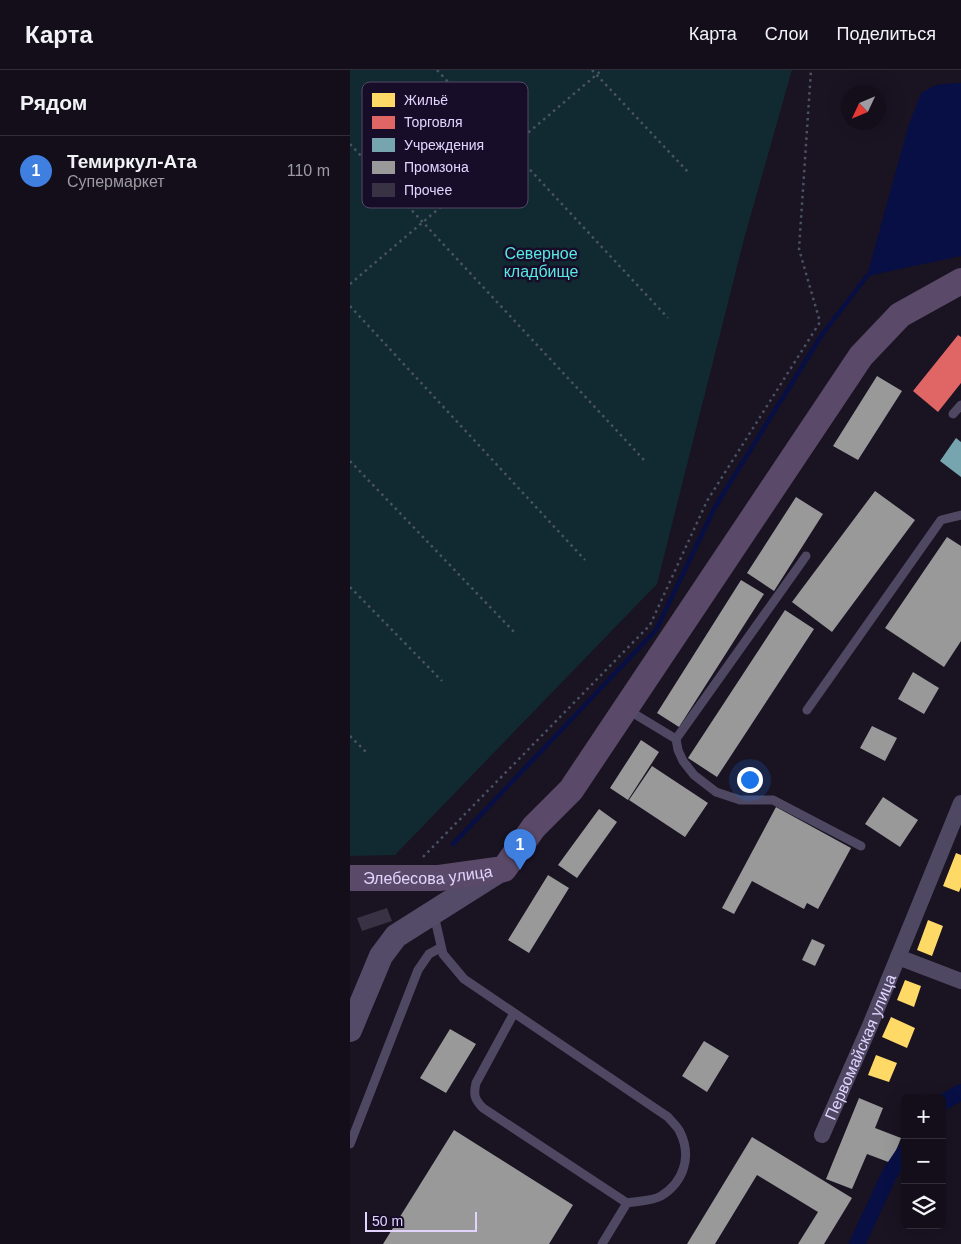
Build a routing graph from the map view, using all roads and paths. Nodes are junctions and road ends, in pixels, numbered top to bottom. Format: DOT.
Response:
graph roads {
  1 [pos="437,70"];
  2 [pos="592,70"];
  3 [pos="602,70"];
  4 [pos="811,70"];
  5 [pos="597,75"];
  6 [pos="448,82"];
  7 [pos="528,133"];
  8 [pos="350,144"];
  9 [pos="362,157"];
  10 [pos="528,167"];
  11 [pos="688,172"];
  12 [pos="410,208"];
  13 [pos="439,208"];
  14 [pos="423,222"];
  15 [pos="961,281"];
  16 [pos="350,284"];
  17 [pos="350,306"];
  18 [pos="668,318"];
  19 [pos="961,405"];
  20 [pos="953,414"];
  21 [pos="645,461"];
  22 [pos="350,462"];
  23 [pos="961,515"];
  24 [pos="806,556"];
  25 [pos="585,560"];
  26 [pos="350,587"];
  27 [pos="515,633"];
  28 [pos="442,681"];
  29 [pos="626,708"];
  30 [pos="807,710"];
  31 [pos="350,736"];
  32 [pos="676,739"];
  33 [pos="366,752"];
  34 [pos="961,804"];
  35 [pos="861,846"];
  36 [pos="423,858"];
  37 [pos="504,868"];
  38 [pos="350,878"];
  39 [pos="434,912"];
  40 [pos="440,948"];
  41 [pos="898,957"];
  42 [pos="961,981"];
  43 [pos="514,1013"];
  44 [pos="350,1030"];
  45 [pos="822,1135"];
  46 [pos="350,1144"];
  47 [pos="628,1203"];
  48 [pos="602,1244"];
  1 -- 6 [label="path"];
  2 -- 5 [label="path"];
  3 -- 5 [label="path"];
  4 -- 36 [label="path"];
  5 -- 7 [label="path"];
  5 -- 11 [label="path"];
  8 -- 9 [label="path"];
  10 -- 18 [label="path"];
  12 -- 14 [label="path"];
  13 -- 14 [label="path"];
  14 -- 16 [label="path"];
  14 -- 21 [label="path"];
  15 -- 29 [label="main road"];
  17 -- 25 [label="path"];
  19 -- 20 [label="lane"];
  22 -- 27 [label="path"];
  23 -- 30 [label="lane"];
  24 -- 32 [label="lane"];
  26 -- 28 [label="path"];
  29 -- 32 [label="lane"];
  29 -- 37 [label="main road"];
  31 -- 33 [label="path"];
  32 -- 35 [label="lane"];
  34 -- 41 [label="street, Первомайская улица"];
  37 -- 38 [label="main road, Элебесова улица"];
  37 -- 39 [label="street"];
  39 -- 40 [label="lane"];
  39 -- 44 [label="street"];
  40 -- 43 [label="lane"];
  40 -- 46 [label="lane"];
  41 -- 42 [label="street, Первомайская улица"];
  41 -- 45 [label="street, Первомайская улица"];
  43 -- 47 [label="lane"];
  43 -- 47 [label="lane"];
  47 -- 48 [label="lane"];
}
